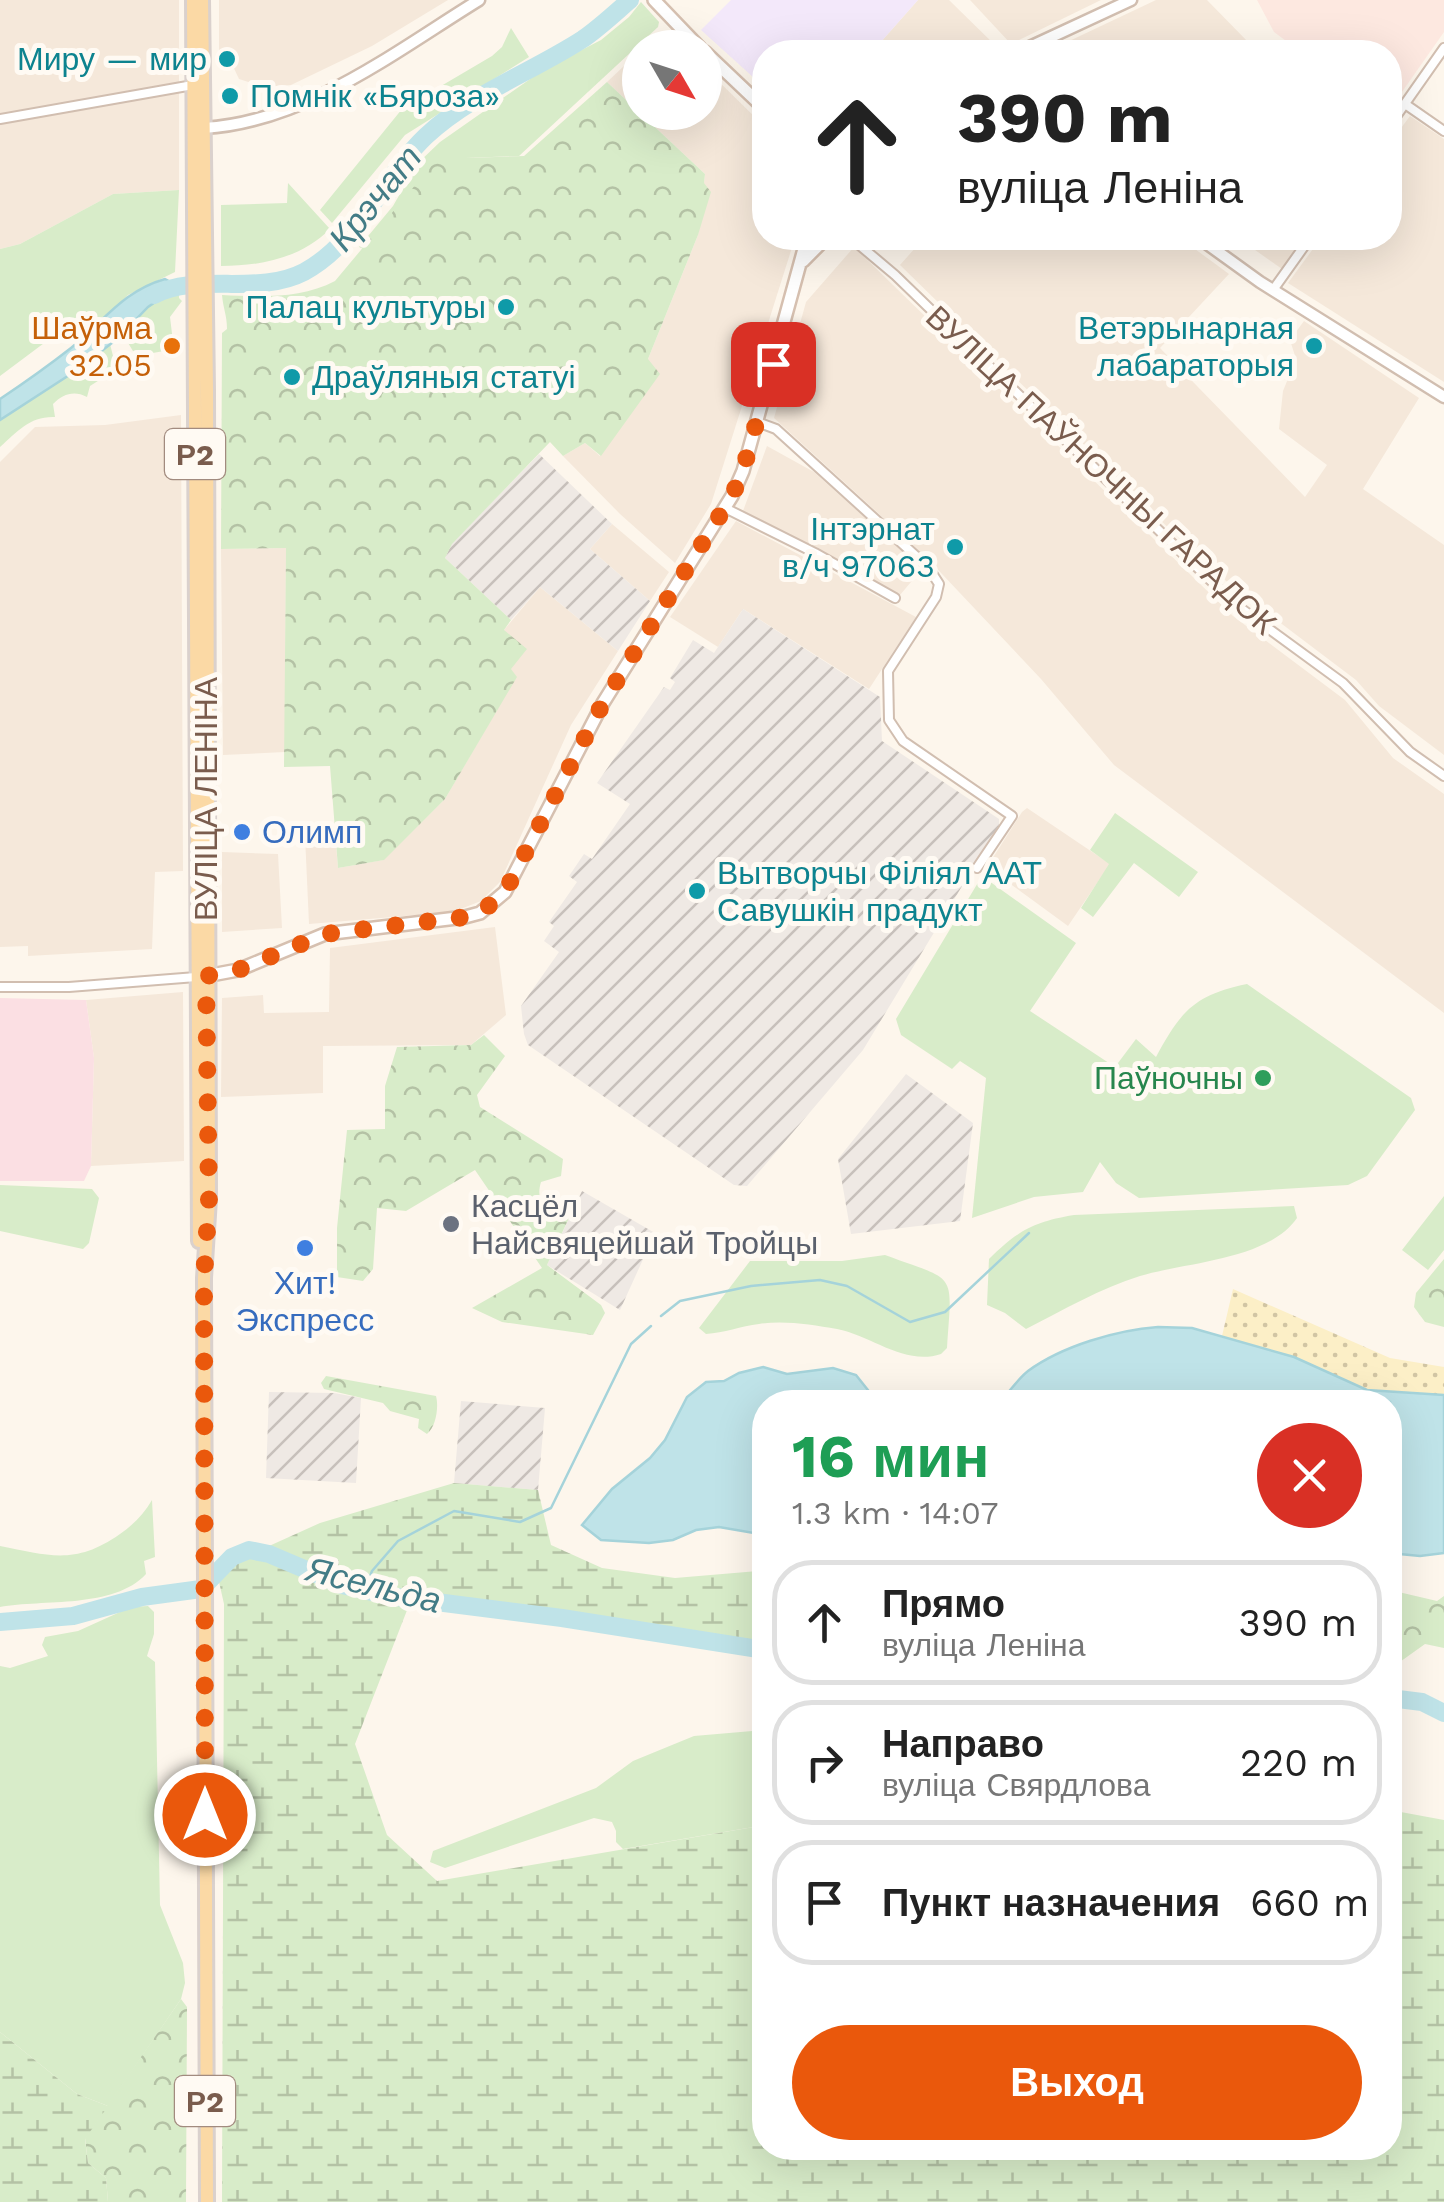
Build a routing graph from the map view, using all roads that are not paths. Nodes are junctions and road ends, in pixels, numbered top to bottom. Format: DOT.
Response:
graph roads {
  1 [pos="193,0"];
  2 [pos="202,0"];
  3 [pos="479,0"];
  4 [pos="1131,0"];
  5 [pos="654,1"];
  6 [pos="682,30"];
  7 [pos="1048,40"];
  8 [pos="1444,48"];
  9 [pos="722,68"];
  10 [pos="198,85"];
  11 [pos="752,96"];
  12 [pos="1405,104"];
  13 [pos="1402,108"];
  14 [pos="0,120"];
  15 [pos="199,128"];
  16 [pos="1444,131"];
  17 [pos="804,250"];
  18 [pos="814,250"];
  19 [pos="864,250"];
  20 [pos="1216,250"];
  21 [pos="1301,250"];
  22 [pos="800,264"];
  23 [pos="1273,290"];
  24 [pos="1444,397"];
  25 [pos="757,422"];
  26 [pos="724,508"];
  27 [pos="894,598"];
  28 [pos="1444,776"];
  29 [pos="978,868"];
  30 [pos="201,976"];
  31 [pos="0,987"];
  32 [pos="206,2202"];
  1 -- 10 [label="main road, ВУЛІЦА ЛЕНІНА / Р2"];
  2 -- 10 [label="main road, ВУЛІЦА ЛЕНІНА / Р2"];
  3 -- 15 [label="street"];
  4 -- 7 [label="street"];
  5 -- 6 [label="main road"];
  8 -- 12 [label="street"];
  9 -- 11 [label="main road"];
  10 -- 14 [label="street"];
  10 -- 15 [label="main road, ВУЛІЦА ЛЕНІНА / Р2"];
  12 -- 13 [label="street"];
  12 -- 16 [label="street"];
  15 -- 30 [label="main road, ВУЛІЦА ЛЕНІНА / Р2"];
  17 -- 22 [label="main road"];
  18 -- 22 [label="main road"];
  19 -- 28 [label="street, ВУЛІЦА ПАЎНОЧНЫ ГАРАДОК"];
  20 -- 23 [label="street"];
  21 -- 23 [label="street"];
  22 -- 25 [label="main road"];
  23 -- 24 [label="street"];
  25 -- 26 [label="main road"];
  25 -- 29 [label="street"];
  26 -- 27 [label="street"];
  26 -- 30 [label="main road"];
  30 -- 31 [label="street"];
  30 -- 32 [label="main road, ВУЛІЦА ЛЕНІНА / Р2"];
}
